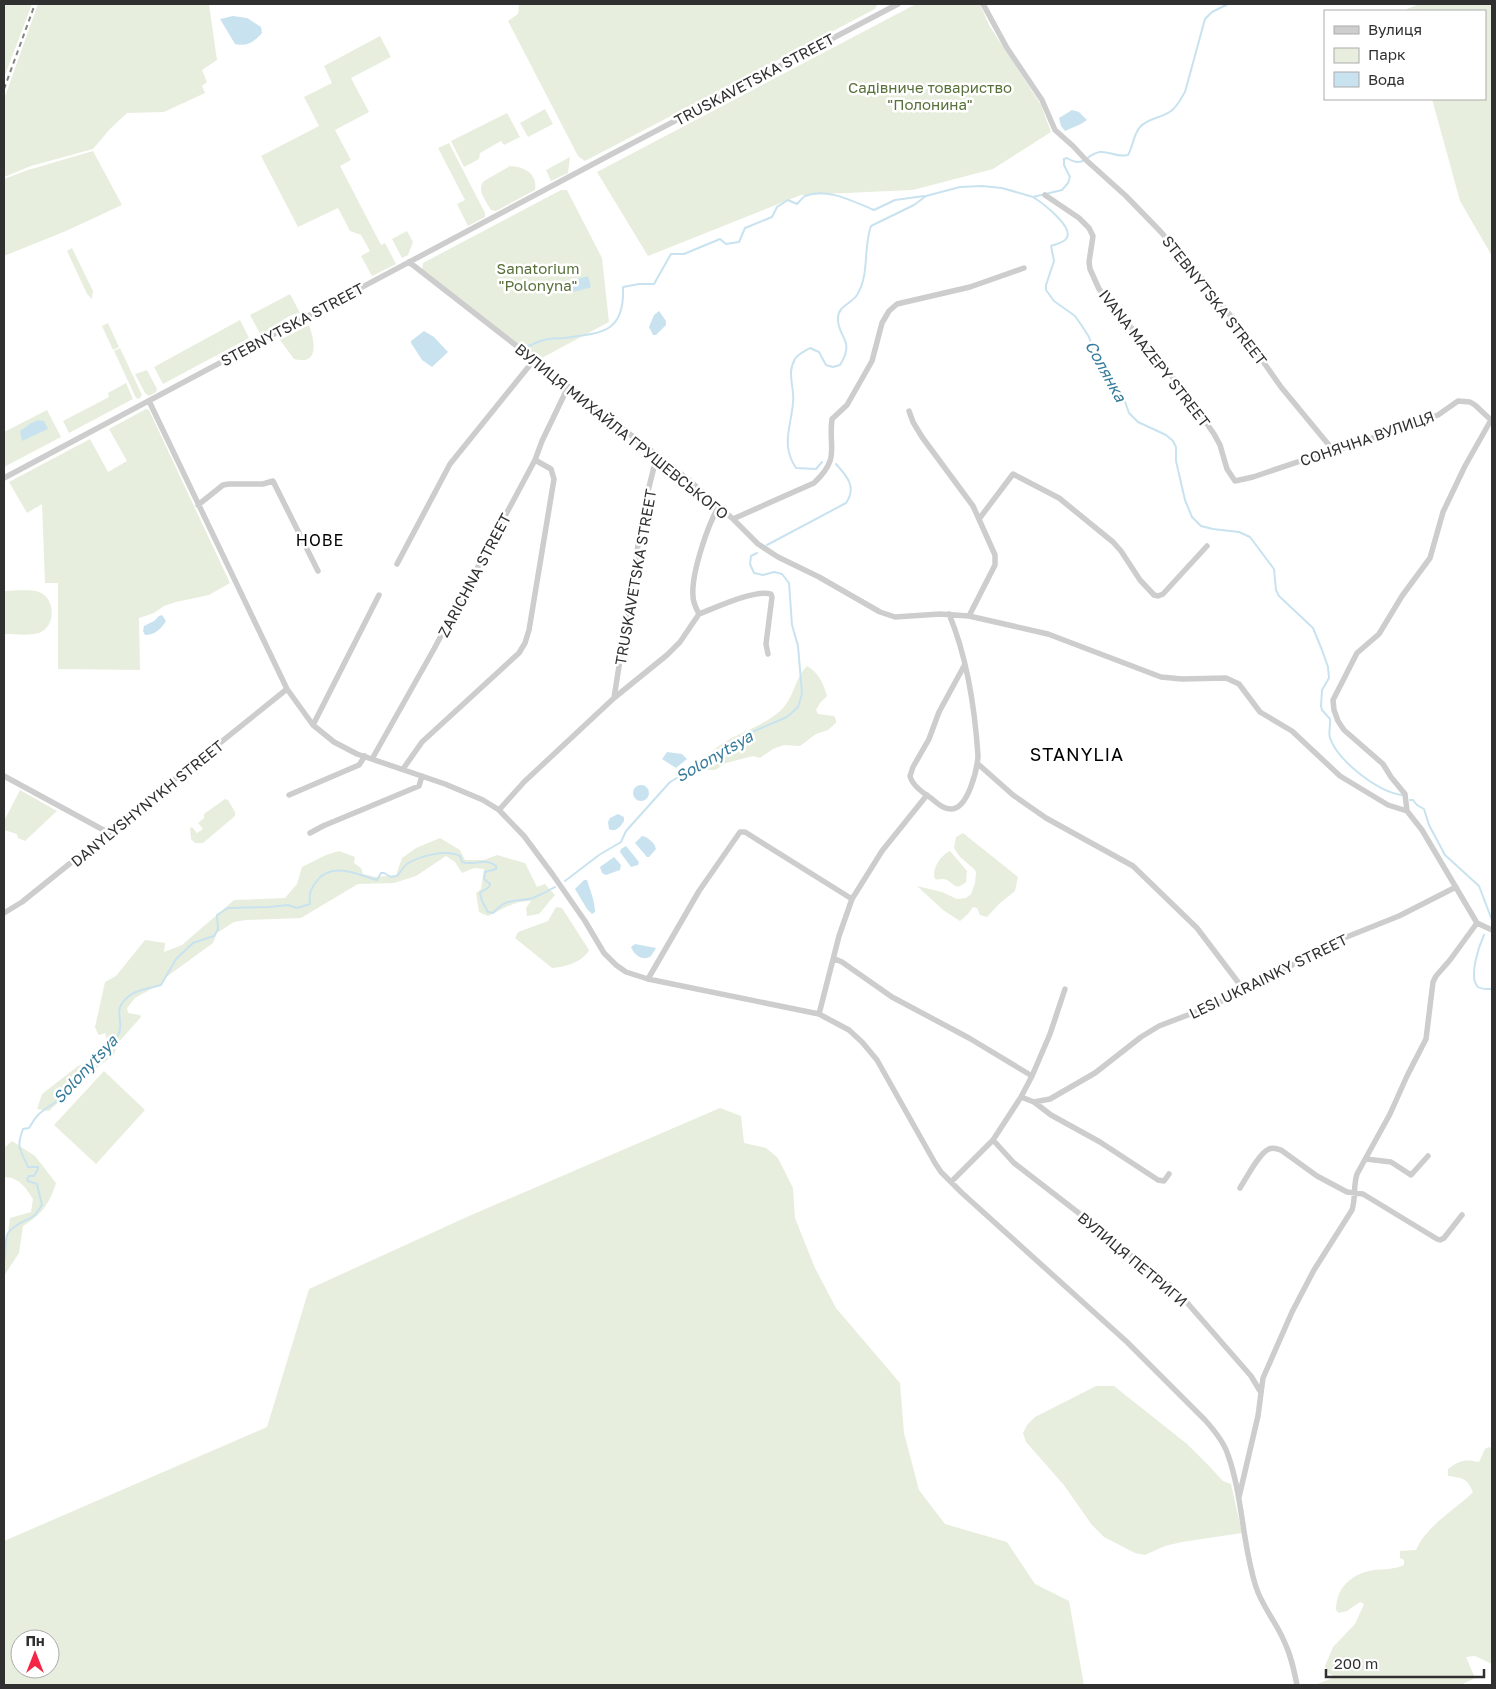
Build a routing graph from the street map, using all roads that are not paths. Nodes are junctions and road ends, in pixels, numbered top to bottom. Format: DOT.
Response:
graph roads {
  1 [pos="898,4"];
  2 [pos="983,4"];
  3 [pos="580,171"];
  4 [pos="1045,195"];
  5 [pos="411,264"];
  6 [pos="1024,268"];
  7 [pos="534,360"];
  8 [pos="568,388"];
  9 [pos="149,401"];
  10 [pos="909,412"];
  11 [pos="1492,420"];
  12 [pos="1333,450"];
  13 [pos="657,456"];
  14 [pos="535,460"];
  15 [pos="4,478"];
  16 [pos="1235,481"];
  17 [pos="198,505"];
  18 [pos="719,506"];
  19 [pos="733,519"];
  20 [pos="979,519"];
  21 [pos="1206,546"];
  22 [pos="397,564"];
  23 [pos="318,571"];
  24 [pos="380,595"];
  25 [pos="699,614"];
  26 [pos="949,614"];
  27 [pos="969,616"];
  28 [pos="768,654"];
  29 [pos="964,666"];
  30 [pos="287,690"];
  31 [pos="614,698"];
  32 [pos="313,725"];
  33 [pos="365,756"];
  34 [pos="372,758"];
  35 [pos="978,764"];
  36 [pos="403,768"];
  37 [pos="4,776"];
  38 [pos="422,776"];
  39 [pos="289,795"];
  40 [pos="927,795"];
  41 [pos="499,810"];
  42 [pos="1408,811"];
  43 [pos="109,833"];
  44 [pos="310,833"];
  45 [pos="1456,887"];
  46 [pos="852,899"];
  47 [pos="4,912"];
  48 [pos="1477,923"];
  49 [pos="1492,930"];
  50 [pos="835,959"];
  51 [pos="648,979"];
  52 [pos="1065,989"];
  53 [pos="1244,990"];
  54 [pos="819,1014"];
  55 [pos="1032,1076"];
  56 [pos="1021,1097"];
  57 [pos="1034,1102"];
  58 [pos="992,1140"];
  59 [pos="1428,1156"];
  60 [pos="1366,1159"];
  61 [pos="1169,1174"];
  62 [pos="950,1182"];
  63 [pos="1240,1188"];
  64 [pos="1355,1193"];
  65 [pos="1462,1215"];
  66 [pos="1260,1391"];
  67 [pos="1238,1499"];
  68 [pos="1297,1685"];
  1 -- 3 [label="street, TRUSKAVETSKA STREET"];
  2 -- 12 [label="street, STEBNYTSKA STREET"];
  3 -- 5 [label="street, STEBNYTSKA STREET"];
  4 -- 16 [label="street, IVANA MAZEPY STREET"];
  5 -- 7 [label="street, ВУЛИЦЯ МИХАЙЛА ГРУШЕВСЬКОГО"];
  5 -- 9 [label="street, STEBNYTSKA STREET"];
  6 -- 19 [label="street"];
  7 -- 8 [label="street, ВУЛИЦЯ МИХАЙЛА ГРУШЕВСЬКОГО"];
  7 -- 22 [label="street"];
  8 -- 13 [label="street, ВУЛИЦЯ МИХАЙЛА ГРУШЕВСЬКОГО"];
  8 -- 14 [label="street, ZARICHNA STREET"];
  9 -- 15 [label="street, STEBNYTSKA STREET"];
  9 -- 17 [label="street"];
  10 -- 20 [label="street"];
  11 -- 12 [label="street, СОНЯЧНА ВУЛИЦЯ"];
  11 -- 42 [label="street"];
  12 -- 16 [label="street, СОНЯЧНА ВУЛИЦЯ"];
  13 -- 18 [label="street, ВУЛИЦЯ МИХАЙЛА ГРУШЕВСЬКОГО"];
  13 -- 31 [label="street, TRUSKAVETSKA STREET"];
  14 -- 34 [label="street, ZARICHNA STREET"];
  14 -- 36 [label="street"];
  17 -- 23 [label="street"];
  17 -- 30 [label="street"];
  18 -- 19 [label="street, ВУЛИЦЯ МИХАЙЛА ГРУШЕВСЬКОГО"];
  18 -- 25 [label="street"];
  19 -- 26 [label="street, ВУЛИЦЯ МИХАЙЛА ГРУШЕВСЬКОГО"];
  20 -- 21 [label="street"];
  20 -- 27 [label="street"];
  24 -- 32 [label="street"];
  25 -- 28 [label="street"];
  25 -- 31 [label="street, TRUSKAVETSKA STREET"];
  26 -- 27 [label="street, ВУЛИЦЯ МИХАЙЛА ГРУШЕВСЬКОГО"];
  26 -- 29 [label="street"];
  27 -- 42 [label="street, ВУЛИЦЯ МИХАЙЛА ГРУШЕВСЬКОГО"];
  29 -- 35 [label="street"];
  29 -- 40 [label="street"];
  30 -- 32 [label="street"];
  30 -- 43 [label="street, DANYLYSHYNYKH STREET"];
  31 -- 41 [label="street, TRUSKAVETSKA STREET"];
  32 -- 33 [label="street"];
  33 -- 34 [label="street"];
  33 -- 39 [label="street"];
  34 -- 36 [label="street"];
  35 -- 40 [label="street"];
  35 -- 53 [label="street"];
  36 -- 38 [label="street"];
  37 -- 43 [label="street"];
  38 -- 41 [label="street"];
  38 -- 44 [label="street"];
  40 -- 46 [label="street"];
  41 -- 51 [label="street"];
  42 -- 45 [label="street"];
  43 -- 47 [label="street, DANYLYSHYNYKH STREET"];
  45 -- 48 [label="street"];
  45 -- 53 [label="street, LESI UKRAINKY STREET"];
  46 -- 50 [label="street"];
  46 -- 51 [label="street"];
  48 -- 49 [label="street"];
  48 -- 60 [label="street"];
  50 -- 54 [label="street"];
  50 -- 55 [label="street"];
  51 -- 54 [label="street"];
  52 -- 55 [label="street"];
  53 -- 57 [label="street, LESI UKRAINKY STREET"];
  54 -- 62 [label="street"];
  55 -- 56 [label="street"];
  56 -- 57 [label="street"];
  56 -- 58 [label="street"];
  57 -- 61 [label="street"];
  58 -- 62 [label="street"];
  58 -- 66 [label="street, ВУЛИЦЯ ПЕТРИГИ"];
  59 -- 60 [label="street"];
  60 -- 64 [label="street"];
  62 -- 67 [label="street"];
  63 -- 64 [label="street"];
  64 -- 65 [label="street"];
  64 -- 66 [label="street"];
  66 -- 67 [label="street"];
  67 -- 68 [label="street"];
}
